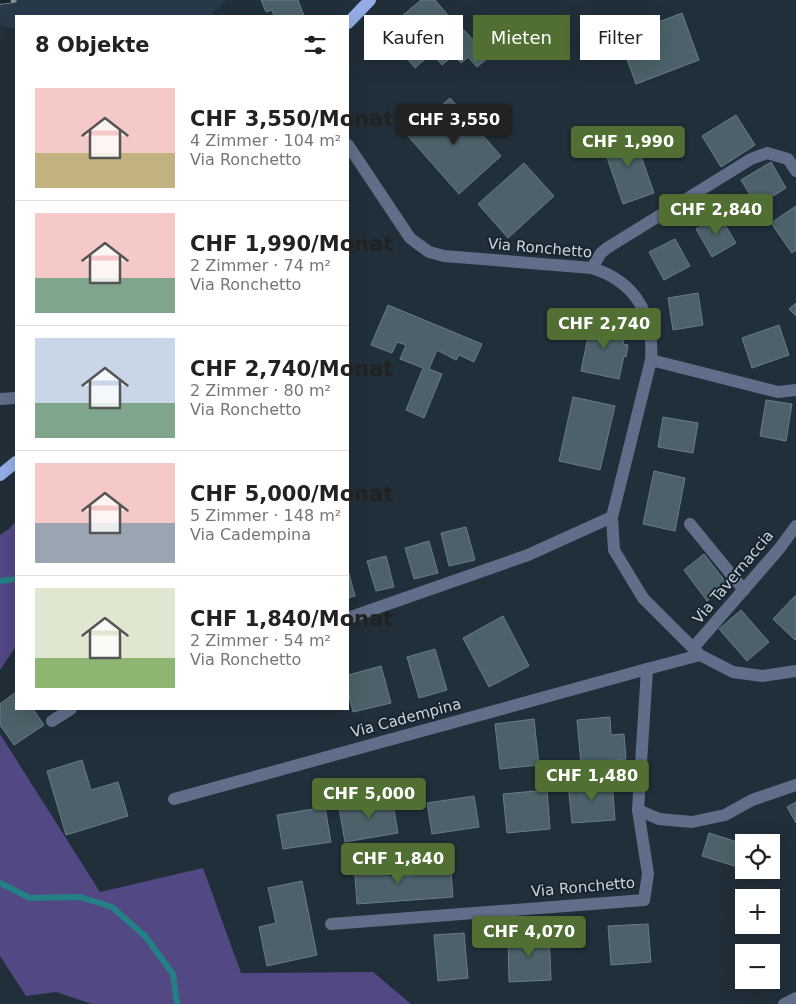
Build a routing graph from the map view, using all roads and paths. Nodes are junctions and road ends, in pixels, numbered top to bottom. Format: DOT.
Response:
graph roads {
  1 [pos="370,0"];
  2 [pos="349,22"];
  3 [pos="349,146"];
  4 [pos="796,171"];
  5 [pos="592,268"];
  6 [pos="651,360"];
  7 [pos="796,390"];
  8 [pos="15,398"];
  9 [pos="0,399"];
  10 [pos="15,463"];
  11 [pos="0,475"];
  12 [pos="612,517"];
  13 [pos="690,524"];
  14 [pos="796,526"];
  15 [pos="744,590"];
  16 [pos="349,618"];
  17 [pos="697,651"];
  18 [pos="647,669"];
  19 [pos="796,671"];
  20 [pos="69,710"];
  21 [pos="52,721"];
  22 [pos="796,785"];
  23 [pos="174,799"];
  24 [pos="638,810"];
  25 [pos="331,924"];
  26 [pos="796,998"];
  27 [pos="784,1004"];
  1 -- 2 [label="main road"];
  3 -- 5 [label="street, Via Ronchetto"];
  4 -- 5 [label="street"];
  5 -- 6 [label="street, Via Ronchetto"];
  6 -- 7 [label="street"];
  6 -- 12 [label="street, Via Ronchetto"];
  8 -- 9 [label="street"];
  10 -- 11 [label="main road"];
  12 -- 16 [label="street"];
  12 -- 17 [label="street, Via Ronchetto"];
  13 -- 15 [label="street"];
  14 -- 15 [label="street, Via Tavernaccia"];
  15 -- 17 [label="street, Via Tavernaccia"];
  17 -- 18 [label="street"];
  17 -- 19 [label="street, Via Ronchetto"];
  18 -- 23 [label="street, Via Cadempina"];
  18 -- 24 [label="street, Via Ronchetto"];
  20 -- 21 [label="street"];
  22 -- 24 [label="street"];
  24 -- 25 [label="street, Via Ronchetto"];
  26 -- 27 [label="street"];
}
